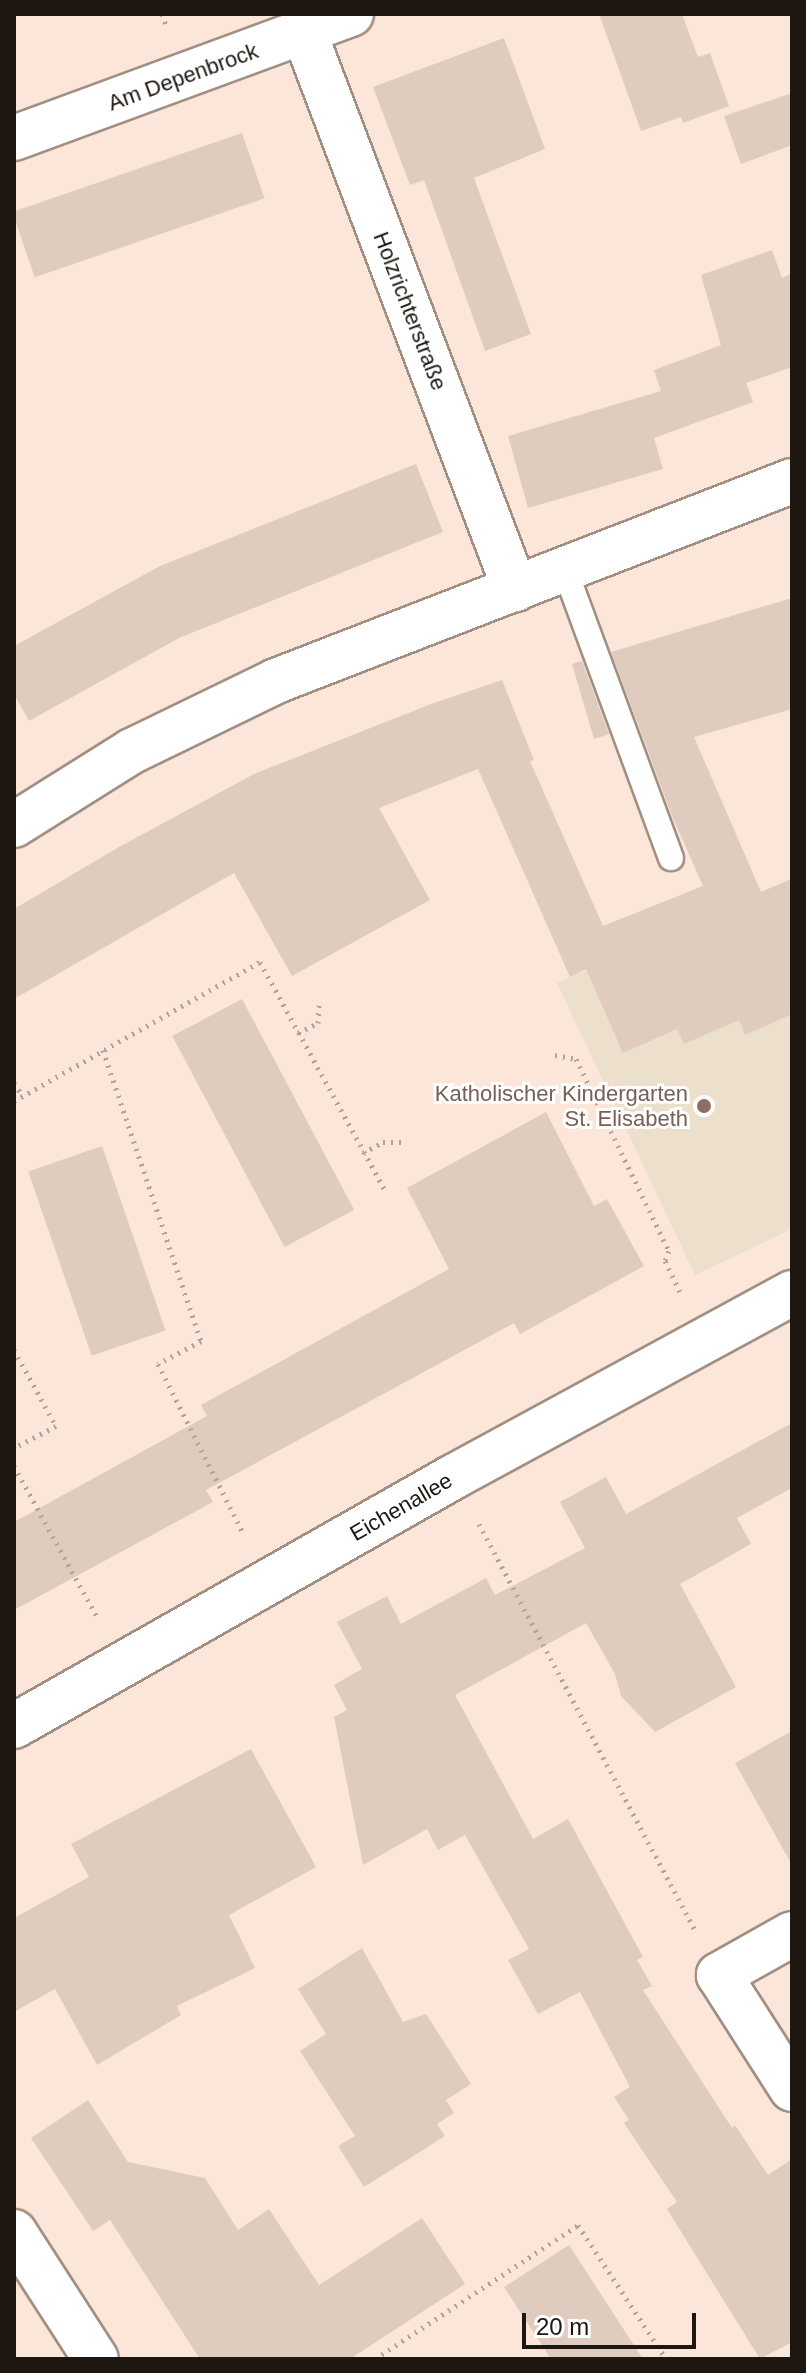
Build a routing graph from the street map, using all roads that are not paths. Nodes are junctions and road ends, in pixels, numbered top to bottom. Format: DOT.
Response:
graph roads {
  1 [pos="351,14"];
  2 [pos="304,32"];
  3 [pos="14,138"];
  4 [pos="792,481"];
  5 [pos="565,570"];
  6 [pos="515,589"];
  7 [pos="14,825"];
  8 [pos="671,858"];
  9 [pos="792,1293"];
  10 [pos="14,1726"];
  11 [pos="792,1934"];
  12 [pos="792,2089"];
  13 [pos="14,2232"];
  14 [pos="96,2359"];
  1 -- 2 [label="street, Am Depenbrock"];
  2 -- 3 [label="street, Am Depenbrock"];
  2 -- 6 [label="street, Holzrichterstraße"];
  4 -- 5 [label="street"];
  5 -- 6 [label="street"];
  5 -- 8 [label="lane"];
  6 -- 7 [label="street"];
  9 -- 10 [label="street, Eichenallee"];
  11 -- 12 [label="street"];
  13 -- 14 [label="street"];
}
